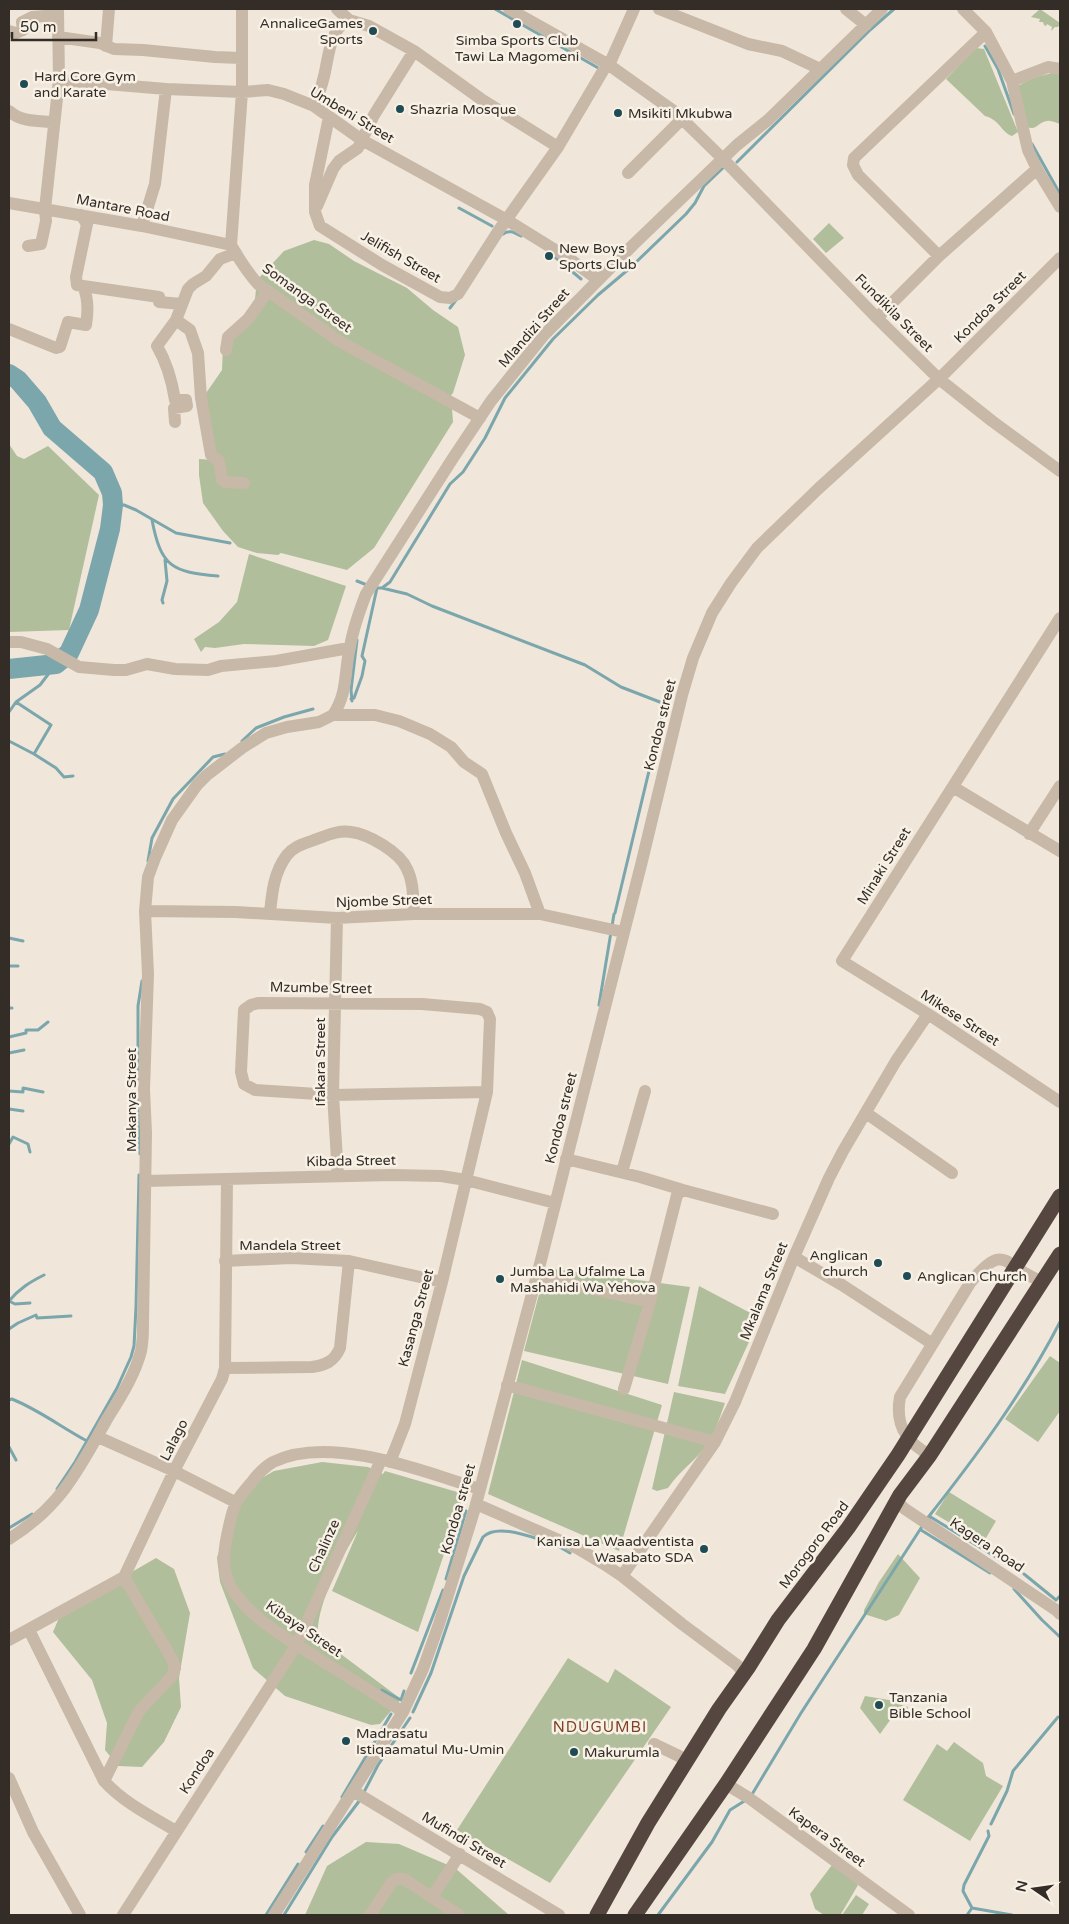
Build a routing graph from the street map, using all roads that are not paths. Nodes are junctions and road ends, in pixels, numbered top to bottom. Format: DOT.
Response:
graph roads {
  1 [pos="109,9"];
  2 [pos="242,9"];
  3 [pos="337,9"];
  4 [pos="509,9"];
  5 [pos="634,9"];
  6 [pos="659,9"];
  7 [pos="846,9"];
  8 [pos="882,9"];
  9 [pos="963,9"];
  10 [pos="58,12"];
  11 [pos="348,20"];
  12 [pos="866,25"];
  13 [pos="9,31"];
  14 [pos="986,32"];
  15 [pos="58,37"];
  16 [pos="106,46"];
  17 [pos="414,51"];
  18 [pos="241,58"];
  19 [pos="608,65"];
  20 [pos="820,69"];
  21 [pos="1060,69"];
  22 [pos="58,80"];
  23 [pos="1012,81"];
  24 [pos="166,89"];
  25 [pos="242,92"];
  26 [pos="314,106"];
  27 [pos="9,111"];
  28 [pos="329,117"];
  29 [pos="682,119"];
  30 [pos="54,122"];
  31 [pos="362,140"];
  32 [pos="558,147"];
  33 [pos="723,159"];
  34 [pos="1037,169"];
  35 [pos="628,173"];
  36 [pos="10,207"];
  37 [pos="1060,207"];
  38 [pos="45,209"];
  39 [pos="315,212"];
  40 [pos="81,215"];
  41 [pos="507,220"];
  42 [pos="142,226"];
  43 [pos="28,246"];
  44 [pos="233,249"];
  45 [pos="938,256"];
  46 [pos="1060,258"];
  47 [pos="598,280"];
  48 [pos="83,286"];
  49 [pos="268,291"];
  50 [pos="182,304"];
  51 [pos="877,318"];
  52 [pos="176,320"];
  53 [pos="9,329"];
  54 [pos="226,350"];
  55 [pos="940,378"];
  56 [pos="480,418"];
  57 [pos="175,422"];
  58 [pos="1060,471"];
  59 [pos="244,483"];
  60 [pos="1060,618"];
  61 [pos="9,642"];
  62 [pos="349,648"];
  63 [pos="333,716"];
  64 [pos="1060,786"];
  65 [pos="952,787"];
  66 [pos="1029,834"];
  67 [pos="1060,851"];
  68 [pos="145,911"];
  69 [pos="270,913"];
  70 [pos="414,914"];
  71 [pos="540,914"];
  72 [pos="337,918"];
  73 [pos="623,932"];
  74 [pos="842,961"];
  75 [pos="335,1003"];
  76 [pos="928,1014"];
  77 [pos="645,1091"];
  78 [pos="488,1092"];
  79 [pos="333,1095"];
  80 [pos="1060,1102"];
  81 [pos="866,1113"];
  82 [pos="566,1159"];
  83 [pos="622,1172"];
  84 [pos="952,1172"];
  85 [pos="338,1176"];
  86 [pos="227,1179"];
  87 [pos="466,1180"];
  88 [pos="145,1181"];
  89 [pos="683,1190"];
  90 [pos="1060,1196"];
  91 [pos="555,1203"];
  92 [pos="773,1214"];
  93 [pos="1060,1255"];
  94 [pos="794,1256"];
  95 [pos="349,1260"];
  96 [pos="225,1261"];
  97 [pos="1016,1268"];
  98 [pos="536,1276"];
  99 [pos="1042,1281"];
  100 [pos="442,1282"];
  101 [pos="650,1302"];
  102 [pos="931,1343"];
  103 [pos="225,1368"];
  104 [pos="507,1385"];
  105 [pos="624,1389"];
  106 [pos="98,1437"];
  107 [pos="907,1439"];
  108 [pos="715,1442"];
  109 [pos="930,1455"];
  110 [pos="385,1461"];
  111 [pos="174,1471"];
  112 [pos="479,1489"];
  113 [pos="896,1501"];
  114 [pos="235,1502"];
  115 [pos="476,1504"];
  116 [pos="9,1539"];
  117 [pos="622,1576"];
  118 [pos="124,1577"];
  119 [pos="1059,1610"];
  120 [pos="29,1630"];
  121 [pos="9,1640"];
  122 [pos="297,1644"];
  123 [pos="744,1673"];
  124 [pos="403,1712"];
  125 [pos="654,1744"];
  126 [pos="686,1762"];
  127 [pos="9,1778"];
  128 [pos="104,1781"];
  129 [pos="726,1784"];
  130 [pos="353,1791"];
  131 [pos="176,1831"];
  132 [pos="460,1854"];
  133 [pos="432,1897"];
  134 [pos="80,1915"];
  135 [pos="124,1915"];
  136 [pos="274,1915"];
  137 [pos="370,1915"];
  138 [pos="459,1915"];
  139 [pos="559,1915"];
  140 [pos="597,1915"];
  141 [pos="635,1915"];
  142 [pos="909,1915"];
  1 -- 16 [label="street"];
  2 -- 18 [label="street"];
  3 -- 11 [label="street"];
  4 -- 19 [label="street, Fundikila Street"];
  5 -- 19 [label="street, Jelifish Street"];
  6 -- 20 [label="street"];
  7 -- 12 [label="street"];
  8 -- 12 [label="street, Mlandizi Street"];
  9 -- 14 [label="street"];
  10 -- 13 [label="street"];
  10 -- 15 [label="street"];
  11 -- 17 [label="street"];
  11 -- 26 [label="street"];
  12 -- 20 [label="street, Mlandizi Street"];
  14 -- 23 [label="street"];
  14 -- 45 [label="street"];
  15 -- 16 [label="street"];
  15 -- 22 [label="street"];
  16 -- 18 [label="street"];
  17 -- 31 [label="street"];
  17 -- 32 [label="street"];
  18 -- 25 [label="street"];
  19 -- 29 [label="street, Fundikila Street"];
  19 -- 32 [label="street, Jelifish Street"];
  20 -- 33 [label="street, Mlandizi Street"];
  21 -- 23 [label="street"];
  22 -- 24 [label="street, Umbeni Street"];
  22 -- 30 [label="street"];
  23 -- 34 [label="street"];
  24 -- 25 [label="street, Umbeni Street"];
  24 -- 42 [label="street"];
  25 -- 26 [label="street, Umbeni Street"];
  25 -- 44 [label="street"];
  26 -- 28 [label="street, Umbeni Street"];
  27 -- 30 [label="street"];
  28 -- 31 [label="street, Umbeni Street"];
  28 -- 39 [label="street"];
  29 -- 33 [label="street, Fundikila Street"];
  29 -- 35 [label="street"];
  30 -- 38 [label="street"];
  31 -- 39 [label="street"];
  31 -- 41 [label="street, Umbeni Street"];
  32 -- 41 [label="street, Jelifish Street"];
  33 -- 47 [label="street, Mlandizi Street"];
  33 -- 51 [label="street, Fundikila Street"];
  34 -- 37 [label="street"];
  34 -- 45 [label="street"];
  36 -- 38 [label="street, Mantare Road"];
  38 -- 40 [label="street, Mantare Road"];
  38 -- 43 [label="street"];
  39 -- 41 [label="street, Jelifish Street"];
  40 -- 42 [label="street, Mantare Road"];
  40 -- 48 [label="street"];
  41 -- 47 [label="street, Umbeni Street"];
  42 -- 44 [label="street, Mantare Road"];
  44 -- 49 [label="street, Somanga Street"];
  44 -- 50 [label="street"];
  45 -- 51 [label="street"];
  46 -- 55 [label="street, Kondoa Street"];
  47 -- 56 [label="street, Mlandizi Street"];
  48 -- 50 [label="street"];
  48 -- 53 [label="street"];
  49 -- 54 [label="street"];
  49 -- 56 [label="street, Somanga Street"];
  50 -- 52 [label="street"];
  51 -- 55 [label="street, Fundikila Street"];
  52 -- 57 [label="street"];
  52 -- 59 [label="street"];
  55 -- 58 [label="street, Fundikila Street"];
  55 -- 73 [label="street, Kondoa street"];
  56 -- 62 [label="street, Mlandizi Street"];
  60 -- 65 [label="street, Minaki Street"];
  61 -- 62 [label="street"];
  62 -- 63 [label="street, Mlandizi Street"];
  63 -- 68 [label="street, Makanya Street"];
  63 -- 71 [label="street, Makanya Street"];
  64 -- 66 [label="street"];
  65 -- 66 [label="street"];
  65 -- 74 [label="street, Minaki Street"];
  66 -- 67 [label="street"];
  68 -- 69 [label="street, Njombe Street"];
  68 -- 88 [label="street, Makanya Street"];
  69 -- 70 [label="street"];
  69 -- 72 [label="street, Njombe Street"];
  70 -- 71 [label="street, Njombe Street"];
  70 -- 72 [label="street, Njombe Street"];
  71 -- 73 [label="street, Njombe Street"];
  72 -- 75 [label="street, Ifakara Street"];
  73 -- 82 [label="street, Kondoa street"];
  74 -- 76 [label="street, Mikese Street"];
  75 -- 78 [label="street, Mzumbe Street"];
  75 -- 79 [label="street, Ifakara Street"];
  75 -- 79 [label="street, Mzumbe Street"];
  76 -- 80 [label="street, Mikese Street"];
  76 -- 81 [label="street, Mkalama Street"];
  77 -- 83 [label="street"];
  78 -- 79 [label="street, Mzumbe Street"];
  78 -- 87 [label="street, Mzumbe Street"];
  79 -- 85 [label="street, Ifakara Street"];
  81 -- 84 [label="street"];
  81 -- 94 [label="street, Mkalama Street"];
  82 -- 83 [label="street"];
  82 -- 91 [label="street, Kondoa street"];
  83 -- 89 [label="street"];
  85 -- 86 [label="street, Kibada Street"];
  85 -- 87 [label="street, Kibada Street"];
  86 -- 88 [label="street, Kibada Street"];
  86 -- 96 [label="street, Lalago"];
  87 -- 91 [label="street, Kibada Street"];
  87 -- 100 [label="street, Kasanga Street"];
  88 -- 106 [label="street, Makanya Street"];
  89 -- 92 [label="street"];
  89 -- 101 [label="street"];
  90 -- 97 [label="highway, Morogoro Road"];
  91 -- 98 [label="street, Kondoa street"];
  93 -- 99 [label="highway"];
  94 -- 102 [label="street"];
  94 -- 108 [label="street, Mkalama Street"];
  95 -- 96 [label="street, Mandela Street"];
  95 -- 100 [label="street, Mandela Street"];
  95 -- 103 [label="street"];
  96 -- 103 [label="street, Lalago"];
  97 -- 99 [label="street"];
  97 -- 102 [label="street"];
  97 -- 107 [label="highway, Morogoro Road"];
  98 -- 101 [label="street"];
  98 -- 104 [label="street, Kondoa street"];
  99 -- 109 [label="highway"];
  100 -- 110 [label="street, Kasanga Street"];
  101 -- 105 [label="street"];
  102 -- 107 [label="street"];
  103 -- 111 [label="street, Lalago"];
  104 -- 108 [label="street"];
  104 -- 112 [label="street, Kondoa street"];
  106 -- 111 [label="street"];
  106 -- 116 [label="street, Makanya Street"];
  107 -- 109 [label="street"];
  107 -- 123 [label="highway, Morogoro Road"];
  108 -- 117 [label="street, Mkalama Street"];
  109 -- 113 [label="highway"];
  110 -- 112 [label="street, Kibaya Street"];
  110 -- 114 [label="street, Kibaya Street"];
  110 -- 122 [label="street, Chalinze"];
  111 -- 114 [label="street"];
  111 -- 118 [label="street, Lalago"];
  112 -- 115 [label="street, Kondoa street"];
  113 -- 119 [label="street, Kagera Road"];
  113 -- 129 [label="highway"];
  114 -- 122 [label="street, Kibaya Street"];
  115 -- 117 [label="street"];
  115 -- 124 [label="street, Kondoa street"];
  117 -- 123 [label="street"];
  118 -- 120 [label="street"];
  118 -- 128 [label="street"];
  120 -- 121 [label="street"];
  120 -- 128 [label="street"];
  122 -- 124 [label="street, Kibaya Street"];
  122 -- 131 [label="street, Kondoa"];
  123 -- 126 [label="highway, Morogoro Road"];
  124 -- 130 [label="street, Kondoa street"];
  125 -- 126 [label="street"];
  126 -- 140 [label="highway, Morogoro Road"];
  127 -- 134 [label="street"];
  128 -- 131 [label="street"];
  129 -- 141 [label="highway"];
  129 -- 142 [label="street, Kapera Street"];
  130 -- 132 [label="street, Mufindi Street"];
  130 -- 136 [label="street, Kondoa street"];
  131 -- 135 [label="street, Kondoa"];
  132 -- 133 [label="street"];
  132 -- 139 [label="street, Mufindi Street"];
  133 -- 137 [label="street"];
  133 -- 138 [label="street"];
}
